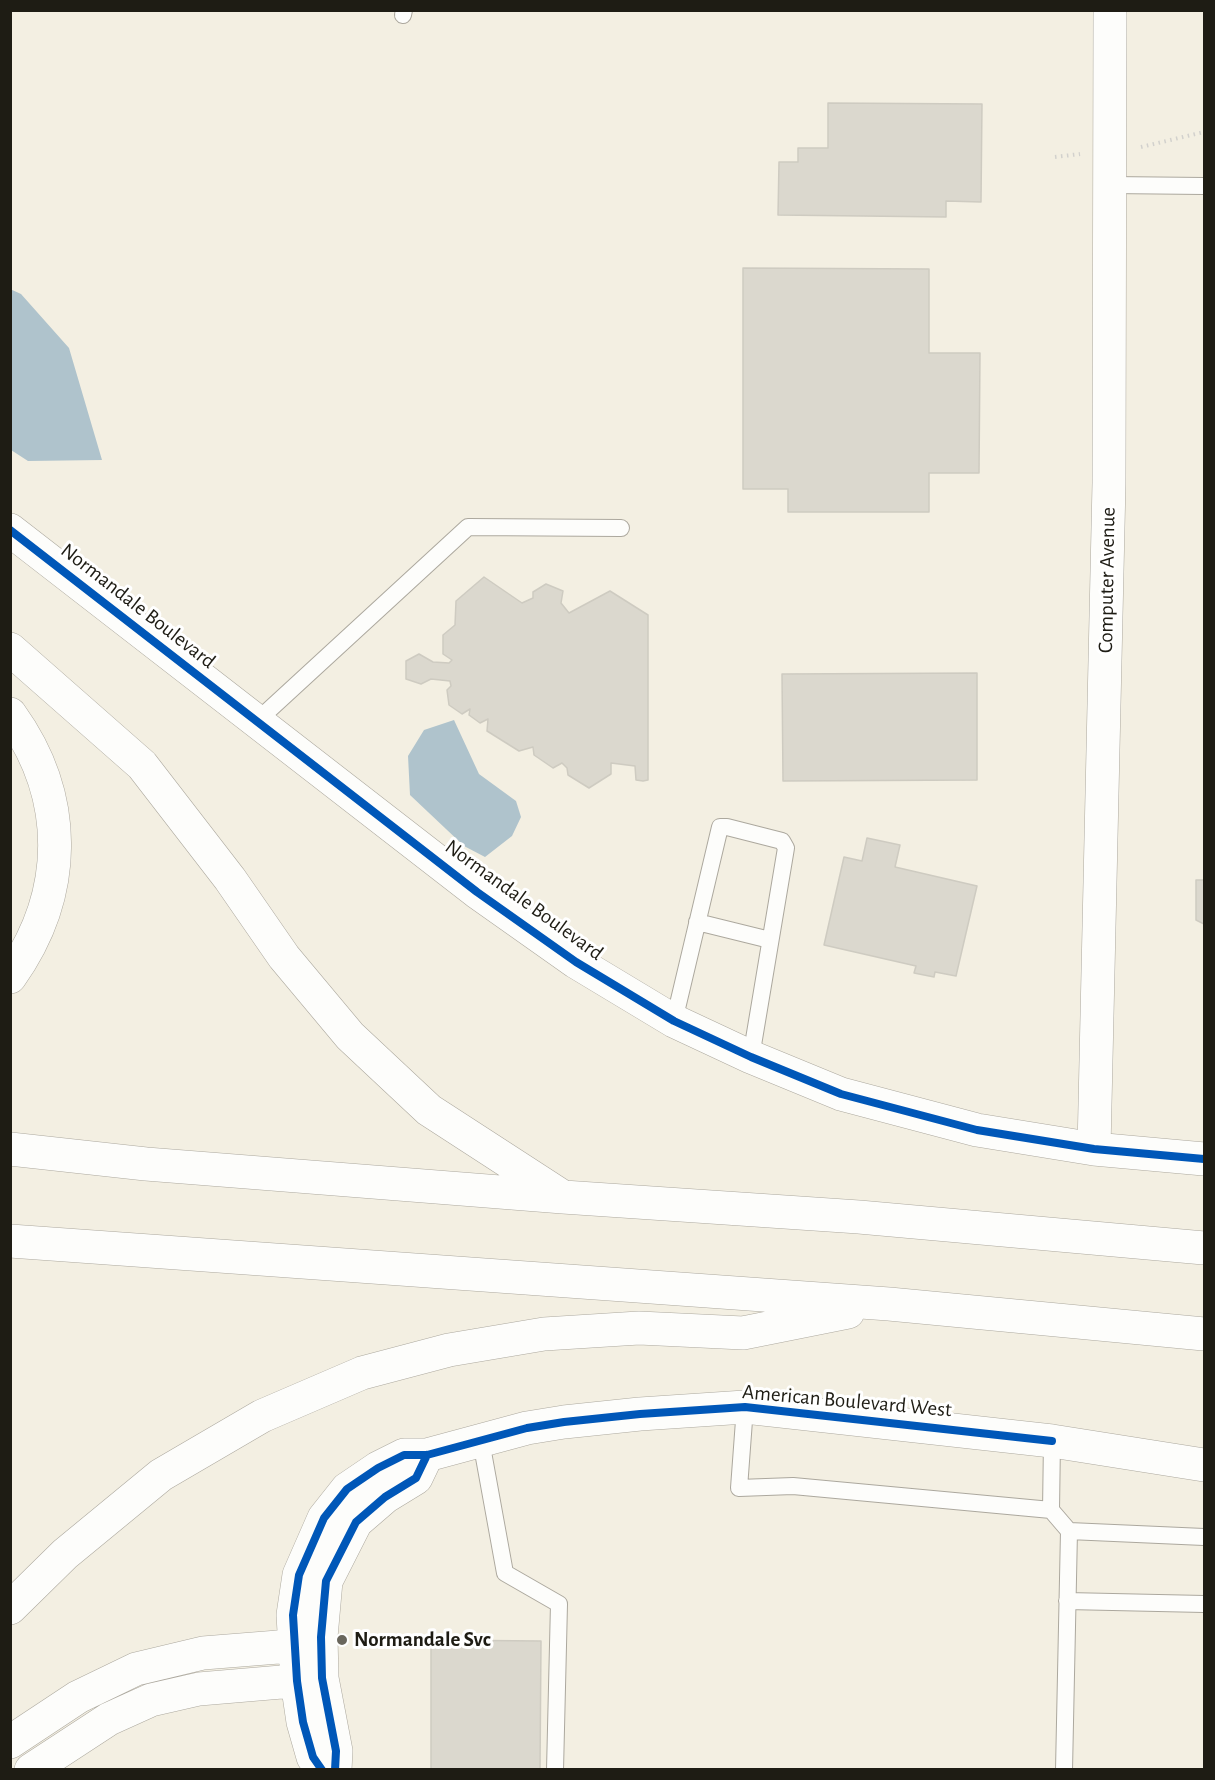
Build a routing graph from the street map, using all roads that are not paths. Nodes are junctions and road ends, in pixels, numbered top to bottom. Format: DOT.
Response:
graph roads {
  1 [pos="1110,10"];
  2 [pos="1110,185"];
  3 [pos="1204,186"];
  4 [pos="621,528"];
  5 [pos="10,530"];
  6 [pos="10,649"];
  7 [pos="10,714"];
  8 [pos="256,721"];
  9 [pos="697,922"];
  10 [pos="770,940"];
  11 [pos="10,977"];
  12 [pos="674,1021"];
  13 [pos="751,1057"];
  14 [pos="10,1149"];
  15 [pos="1094,1149"];
  16 [pos="1204,1159"];
  17 [pos="563,1197"];
  18 [pos="10,1241"];
  19 [pos="1204,1248"];
  20 [pos="889,1304"];
  21 [pos="1204,1334"];
  22 [pos="745,1407"];
  23 [pos="481,1441"];
  24 [pos="1052,1441"];
  25 [pos="1204,1466"];
  26 [pos="1051,1510"];
  27 [pos="1069,1531"];
  28 [pos="1204,1537"];
  29 [pos="1067,1601"];
  30 [pos="1204,1604"];
  31 [pos="10,1608"];
  32 [pos="308,1645"];
  33 [pos="309,1680"];
  34 [pos="10,1742"];
  35 [pos="30,1770"];
  36 [pos="322,1770"];
  37 [pos="335,1770"];
  38 [pos="555,1770"];
  39 [pos="1064,1770"];
  1 -- 2 [label="main road, Computer Avenue"];
  2 -- 3 [label="lane"];
  2 -- 15 [label="main road, Computer Avenue"];
  4 -- 8 [label="lane"];
  5 -- 8 [label="main road, Normandale Boulevard"];
  6 -- 17 [label="main road"];
  7 -- 11 [label="main road"];
  8 -- 12 [label="main road, Normandale Boulevard"];
  9 -- 10 [label="lane"];
  9 -- 10 [label="lane"];
  9 -- 12 [label="lane"];
  10 -- 13 [label="lane"];
  12 -- 13 [label="main road, Normandale Boulevard"];
  13 -- 15 [label="main road, Normandale Boulevard"];
  14 -- 17 [label="main road"];
  15 -- 16 [label="main road, Normandale Boulevard"];
  17 -- 19 [label="main road"];
  18 -- 20 [label="main road"];
  20 -- 21 [label="main road"];
  20 -- 31 [label="main road"];
  22 -- 23 [label="main road, American Boulevard West"];
  22 -- 24 [label="main road, American Boulevard West"];
  22 -- 26 [label="lane"];
  23 -- 32 [label="main road, American Boulevard West"];
  23 -- 38 [label="lane"];
  24 -- 25 [label="main road, American Boulevard West"];
  24 -- 26 [label="lane"];
  26 -- 27 [label="lane"];
  27 -- 28 [label="lane"];
  27 -- 29 [label="lane"];
  29 -- 30 [label="lane"];
  29 -- 39 [label="lane"];
  32 -- 33 [label="main road, American Boulevard West"];
  32 -- 34 [label="main road"];
  33 -- 35 [label="main road"];
  33 -- 36 [label="main road, American Boulevard West"];
  33 -- 37 [label="main road, American Boulevard West"];
}
